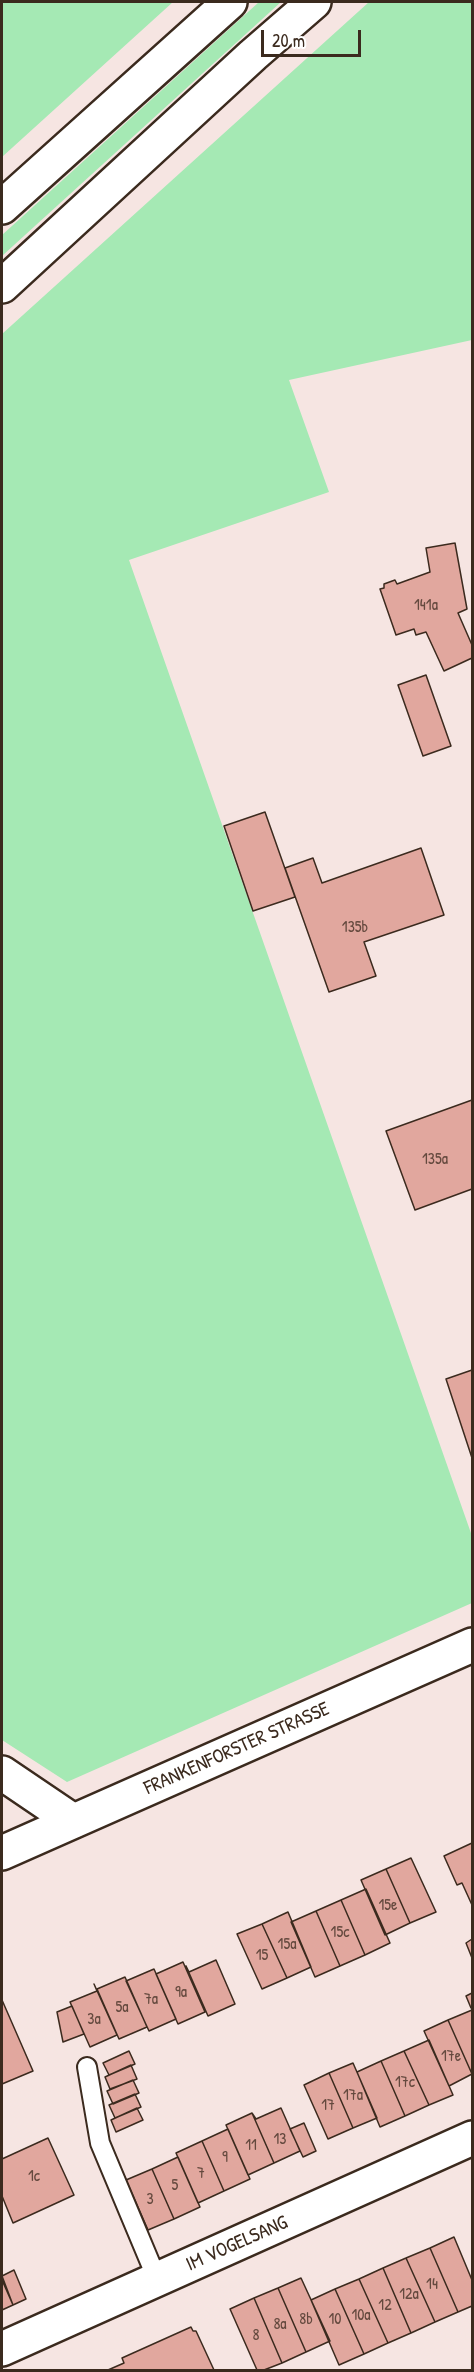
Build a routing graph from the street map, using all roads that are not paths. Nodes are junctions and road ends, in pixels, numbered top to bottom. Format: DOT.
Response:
graph roads {
  1 [pos="230,2"];
  2 [pos="314,2"];
  3 [pos="2,207"];
  4 [pos="2,286"];
  5 [pos="472,1646"];
  6 [pos="2,1773"];
  7 [pos="73,1821"];
  8 [pos="2,1853"];
  9 [pos="87,2067"];
  10 [pos="472,2139"];
  11 [pos="157,2279"];
  12 [pos="2,2349"];
  1 -- 3 [label="main road"];
  2 -- 4 [label="main road"];
  5 -- 7 [label="main road, FRANKENFORSTER STRASSE"];
  6 -- 7 [label="main road"];
  7 -- 8 [label="main road, FRANKENFORSTER STRASSE"];
  9 -- 11 [label="lane"];
  10 -- 11 [label="main road, IM VOGELSANG"];
  11 -- 12 [label="main road, IM VOGELSANG"];
}
